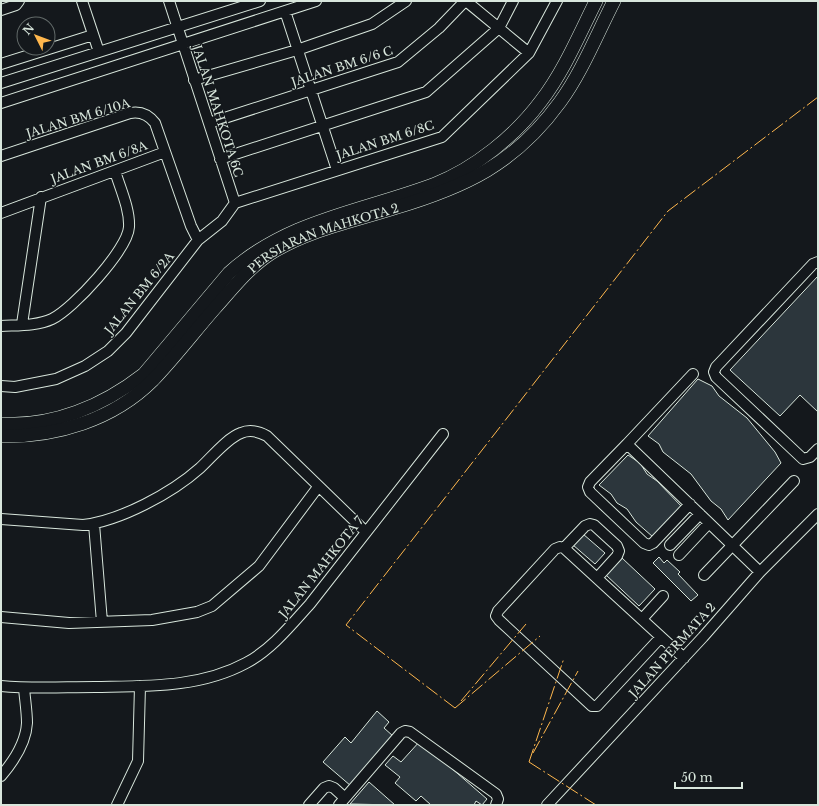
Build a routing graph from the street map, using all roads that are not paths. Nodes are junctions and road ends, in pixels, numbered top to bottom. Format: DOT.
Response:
graph roads {
  1 [pos="18,1"];
  2 [pos="82,1"];
  3 [pos="169,1"];
  4 [pos="316,1"];
  5 [pos="406,1"];
  6 [pos="466,1"];
  7 [pos="513,1"];
  8 [pos="557,1"];
  9 [pos="596,1"];
  10 [pos="614,1"];
  11 [pos="255,2"];
  12 [pos="1,10"];
  13 [pos="285,11"];
  14 [pos="177,27"];
  15 [pos="499,28"];
  16 [pos="93,35"];
  17 [pos="183,45"];
  18 [pos="297,50"];
  19 [pos="99,52"];
  20 [pos="529,53"];
  21 [pos="1,64"];
  22 [pos="194,80"];
  23 [pos="1,83"];
  24 [pos="310,90"];
  25 [pos="1,103"];
  26 [pos="209,123"];
  27 [pos="322,126"];
  28 [pos="165,152"];
  29 [pos="1,156"];
  30 [pos="220,159"];
  31 [pos="115,170"];
  32 [pos="337,170"];
  33 [pos="436,189"];
  34 [pos="41,197"];
  35 [pos="235,203"];
  36 [pos="1,213"];
  37 [pos="198,240"];
  38 [pos="818,262"];
  39 [pos="22,324"];
  40 [pos="1,326"];
  41 [pos="693,374"];
  42 [pos="1,386"];
  43 [pos="1,424"];
  44 [pos="443,434"];
  45 [pos="1,436"];
  46 [pos="626,444"];
  47 [pos="818,449"];
  48 [pos="794,481"];
  49 [pos="318,487"];
  50 [pos="690,504"];
  51 [pos="700,514"];
  52 [pos="818,514"];
  53 [pos="1,519"];
  54 [pos="709,523"];
  55 [pos="94,524"];
  56 [pos="366,532"];
  57 [pos="670,545"];
  58 [pos="733,545"];
  59 [pos="564,548"];
  60 [pos="679,555"];
  61 [pos="760,572"];
  62 [pos="704,576"];
  63 [pos="597,578"];
  64 [pos="663,596"];
  65 [pos="1,617"];
  66 [pos="642,619"];
  67 [pos="102,622"];
  68 [pos="661,637"];
  69 [pos="684,658"];
  70 [pos="1,686"];
  71 [pos="140,686"];
  72 [pos="24,688"];
  73 [pos="1,776"];
  74 [pos="342,802"];
  75 [pos="117,805"];
  76 [pos="309,805"];
  77 [pos="496,805"];
  78 [pos="547,805"];
  1 -- 12 [label="street"];
  2 -- 16 [label="street"];
  3 -- 14 [label="street, JALAN MAHKOTA 6C"];
  4 -- 13 [label="street"];
  5 -- 18 [label="street"];
  6 -- 15 [label="street"];
  6 -- 24 [label="street, JALAN BM 6/6 C"];
  7 -- 15 [label="street"];
  8 -- 20 [label="street, JALAN BM 6/8C"];
  9 -- 33 [label="main road, PERSIARAN MAHKOTA 2"];
  10 -- 33 [label="main road, PERSIARAN MAHKOTA 2"];
  11 -- 14 [label="street"];
  13 -- 17 [label="street"];
  13 -- 18 [label="street"];
  14 -- 17 [label="street, JALAN MAHKOTA 6C"];
  14 -- 19 [label="street"];
  15 -- 20 [label="street"];
  15 -- 27 [label="street"];
  16 -- 19 [label="street"];
  16 -- 21 [label="street"];
  17 -- 22 [label="street, JALAN MAHKOTA 6C"];
  17 -- 25 [label="street"];
  18 -- 22 [label="street"];
  18 -- 24 [label="street"];
  19 -- 23 [label="street"];
  20 -- 32 [label="street, JALAN BM 6/8C"];
  22 -- 26 [label="street, JALAN MAHKOTA 6C"];
  24 -- 26 [label="street, JALAN BM 6/6 C"];
  24 -- 27 [label="street"];
  26 -- 30 [label="street, JALAN MAHKOTA 6C"];
  27 -- 30 [label="street"];
  27 -- 32 [label="street"];
  28 -- 29 [label="street, JALAN BM 6/10A"];
  28 -- 31 [label="street, JALAN BM 6/8A"];
  28 -- 37 [label="street, JALAN BM 6/10A"];
  30 -- 35 [label="street, JALAN MAHKOTA 6C"];
  31 -- 34 [label="street, JALAN BM 6/8A"];
  31 -- 39 [label="street"];
  32 -- 35 [label="street, JALAN BM 6/8C"];
  33 -- 43 [label="main road, PERSIARAN MAHKOTA 2"];
  33 -- 45 [label="main road, PERSIARAN MAHKOTA 2"];
  34 -- 36 [label="street, JALAN BM 6/8A"];
  34 -- 39 [label="street"];
  35 -- 37 [label="street, JALAN BM 6/2A"];
  37 -- 42 [label="street, JALAN BM 6/2A"];
  38 -- 47 [label="street"];
  39 -- 40 [label="street"];
  41 -- 46 [label="street"];
  44 -- 56 [label="street, JALAN MAHKOTA 7"];
  46 -- 50 [label="street"];
  46 -- 50 [label="street"];
  48 -- 58 [label="street"];
  49 -- 55 [label="street"];
  49 -- 56 [label="street"];
  49 -- 67 [label="street"];
  50 -- 51 [label="street"];
  51 -- 54 [label="street"];
  51 -- 57 [label="street"];
  52 -- 61 [label="street, JALAN PERMATA 2"];
  53 -- 55 [label="street"];
  54 -- 58 [label="street"];
  54 -- 60 [label="street"];
  55 -- 67 [label="street"];
  56 -- 71 [label="street, JALAN MAHKOTA 7"];
  58 -- 61 [label="street"];
  58 -- 62 [label="street"];
  59 -- 63 [label="street"];
  59 -- 63 [label="street"];
  59 -- 68 [label="street"];
  61 -- 69 [label="street, JALAN PERMATA 2"];
  63 -- 66 [label="street"];
  64 -- 66 [label="street"];
  65 -- 67 [label="street"];
  66 -- 68 [label="street"];
  68 -- 69 [label="street"];
  69 -- 78 [label="street, JALAN PERMATA 2"];
  70 -- 72 [label="street, JALAN MAHKOTA 7"];
  71 -- 72 [label="street, JALAN MAHKOTA 7"];
  71 -- 75 [label="street"];
  72 -- 73 [label="street"];
  74 -- 76 [label="street"];
  74 -- 77 [label="street"];
}
